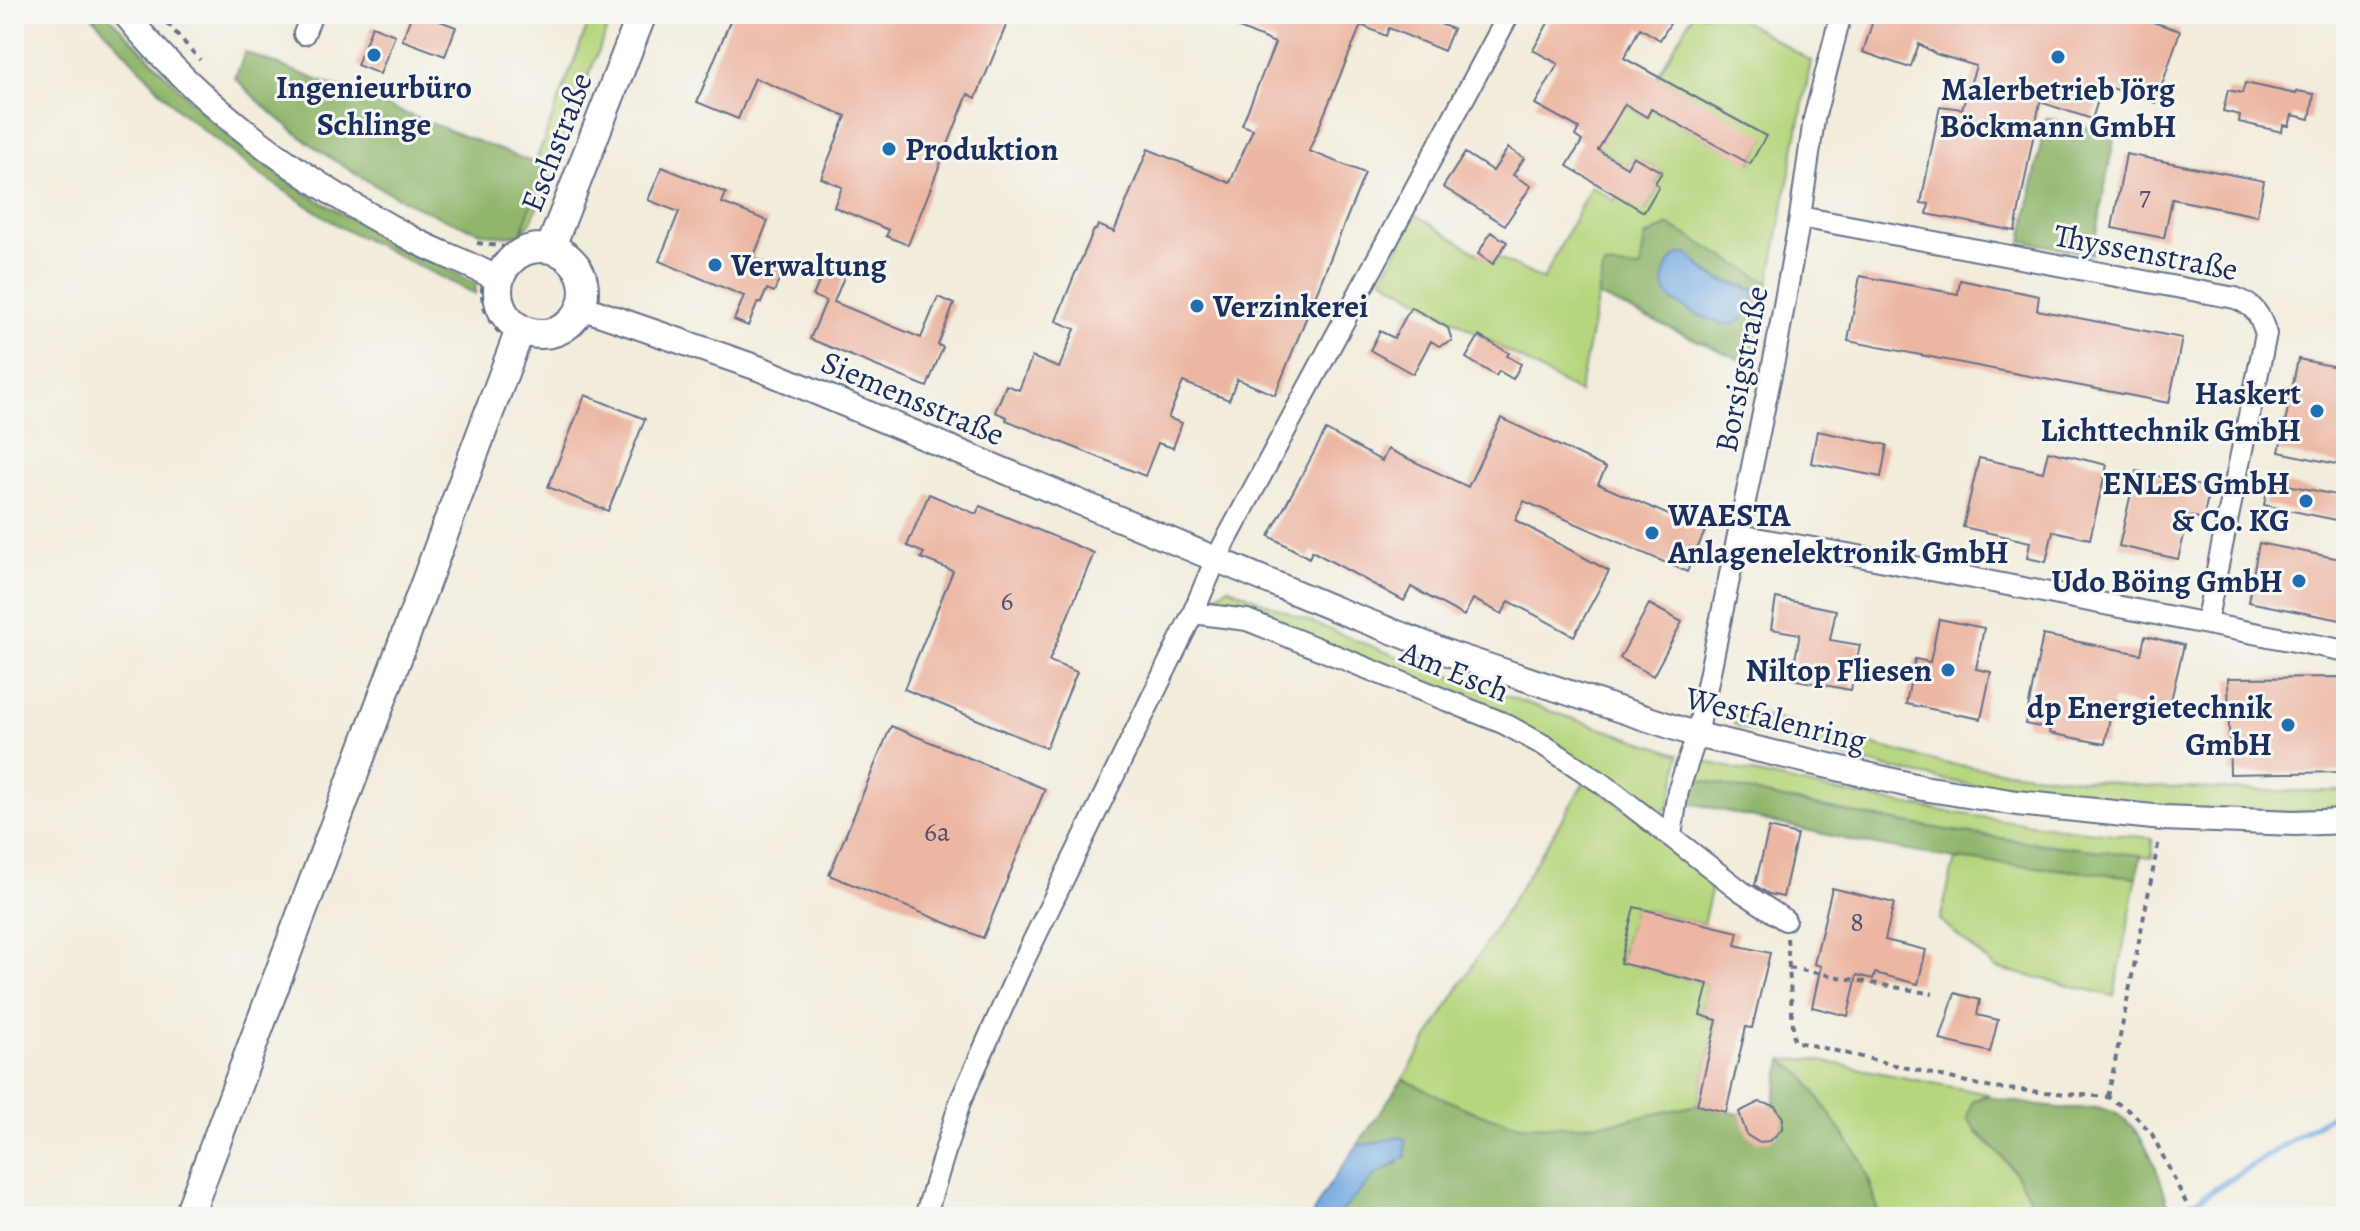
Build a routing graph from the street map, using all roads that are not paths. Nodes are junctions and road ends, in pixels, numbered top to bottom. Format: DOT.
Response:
graph roads {
  1 [pos="125,14"];
  2 [pos="312,14"];
  3 [pos="642,14"];
  4 [pos="1509,14"];
  5 [pos="1841,14"];
  6 [pos="304,34"];
  7 [pos="1800,217"];
  8 [pos="552,244"];
  9 [pos="492,276"];
  10 [pos="586,308"];
  11 [pos="518,336"];
  12 [pos="1738,535"];
  13 [pos="1216,559"];
  14 [pos="1193,613"];
  15 [pos="2206,623"];
  16 [pos="2346,651"];
  17 [pos="1697,735"];
  18 [pos="2346,821"];
  19 [pos="1671,835"];
  20 [pos="1785,920"];
  21 [pos="188,1217"];
  22 [pos="925,1217"];
  1 -- 9 [label="street"];
  2 -- 6 [label="street"];
  3 -- 8 [label="main road, Eschstraße"];
  4 -- 13 [label="street"];
  5 -- 7 [label="street, Borsigstraße"];
  7 -- 12 [label="street, Borsigstraße"];
  7 -- 15 [label="street, Thyssenstraße"];
  8 -- 9 [label="main road"];
  8 -- 10 [label="main road"];
  9 -- 11 [label="main road"];
  10 -- 11 [label="main road"];
  10 -- 13 [label="street, Siemensstraße"];
  11 -- 21 [label="main road"];
  12 -- 15 [label="street"];
  12 -- 17 [label="street, Borsigstraße"];
  13 -- 14 [label="street"];
  13 -- 17 [label="street, Westfalenring"];
  14 -- 19 [label="street, Am Esch"];
  14 -- 22 [label="street"];
  15 -- 16 [label="street"];
  17 -- 18 [label="street, Westfalenring"];
  17 -- 19 [label="street"];
  19 -- 20 [label="street, Am Esch"];
}
